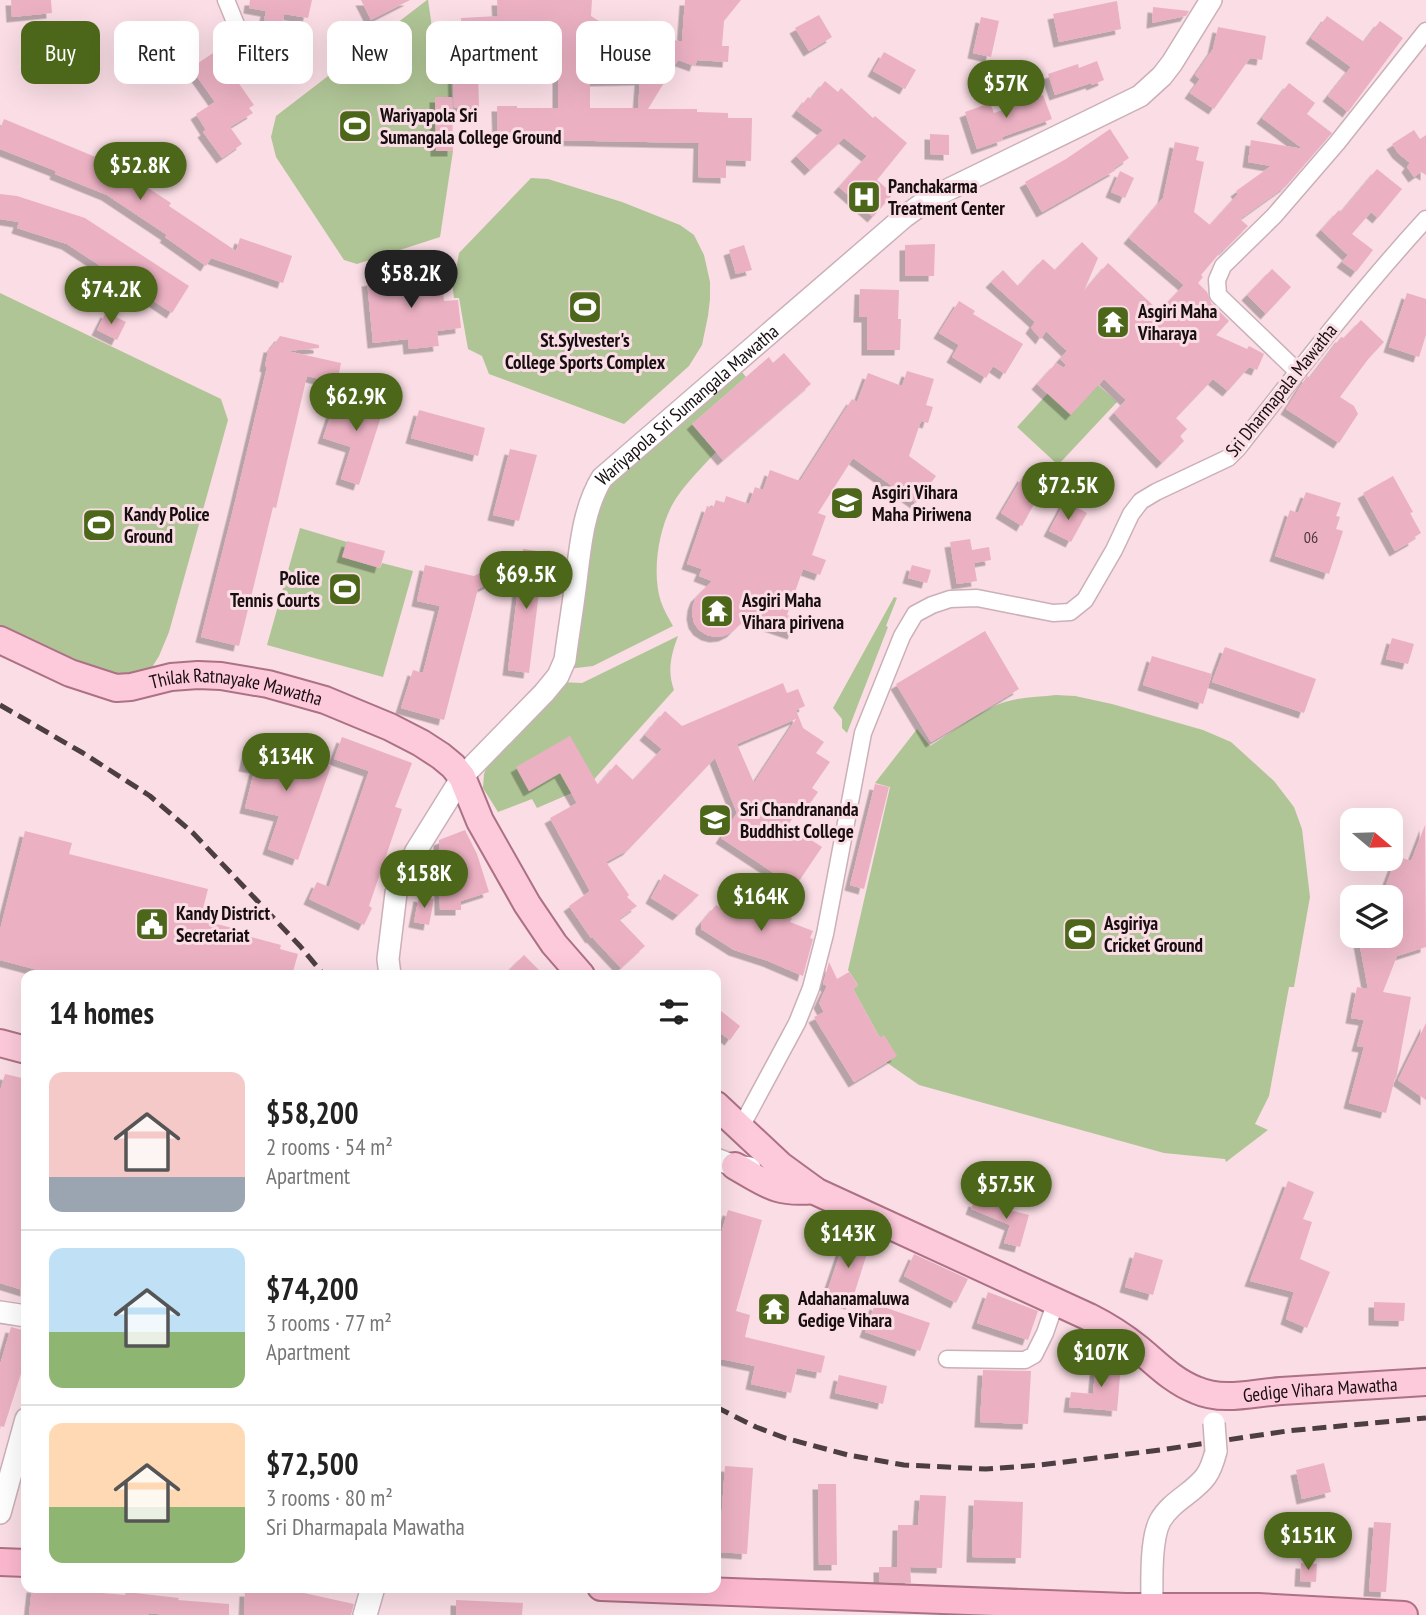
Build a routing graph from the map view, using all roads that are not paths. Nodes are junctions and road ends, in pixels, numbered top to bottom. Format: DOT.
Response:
graph roads {
  1 [pos="226,0"];
  2 [pos="1211,0"];
  3 [pos="235,21"];
  4 [pos="1426,31"];
  5 [pos="1426,219"];
  6 [pos="1297,372"];
  7 [pos="0,640"];
  8 [pos="462,777"];
  9 [pos="389,970"];
  10 [pos="577,970"];
  11 [pos="0,1043"];
  12 [pos="21,1049"];
  13 [pos="721,1109"];
  14 [pos="741,1127"];
  15 [pos="725,1163"];
  16 [pos="780,1165"];
  17 [pos="814,1189"];
  18 [pos="1056,1301"];
  19 [pos="0,1312"];
  20 [pos="21,1314"];
  21 [pos="947,1359"];
  22 [pos="1426,1382"];
  23 [pos="1213,1396"];
  24 [pos="21,1437"];
  25 [pos="0,1513"];
  26 [pos="0,1562"];
  27 [pos="21,1563"];
  28 [pos="371,1593"];
  29 [pos="693,1593"];
  30 [pos="1152,1607"];
  31 [pos="923,1608"];
  32 [pos="365,1615"];
  33 [pos="1404,1615"];
  1 -- 3 [label="street"];
  2 -- 8 [label="street, Wariyapola Sri Sumangala Mawatha"];
  4 -- 6 [label="street"];
  5 -- 6 [label="street, Sri Dharmapala Mawatha"];
  6 -- 14 [label="street, Sri Dharmapala Mawatha"];
  7 -- 8 [label="main road, Thilak Ratnayake Mawatha"];
  8 -- 9 [label="street, Wariyapola Sri Sumangala Mawatha"];
  8 -- 10 [label="main road"];
  11 -- 12 [label="main road"];
  13 -- 14 [label="main road"];
  14 -- 16 [label="main road"];
  15 -- 16 [label="street"];
  15 -- 17 [label="main road"];
  16 -- 17 [label="main road"];
  17 -- 18 [label="main road"];
  18 -- 21 [label="street"];
  18 -- 23 [label="main road"];
  19 -- 20 [label="street"];
  22 -- 23 [label="main road, Gedige Vihara Mawatha"];
  23 -- 30 [label="street, bridge"];
  24 -- 25 [label="street"];
  26 -- 27 [label="highway"];
  28 -- 32 [label="main road"];
  29 -- 31 [label="highway"];
  30 -- 31 [label="highway"];
  30 -- 33 [label="highway"];
}
